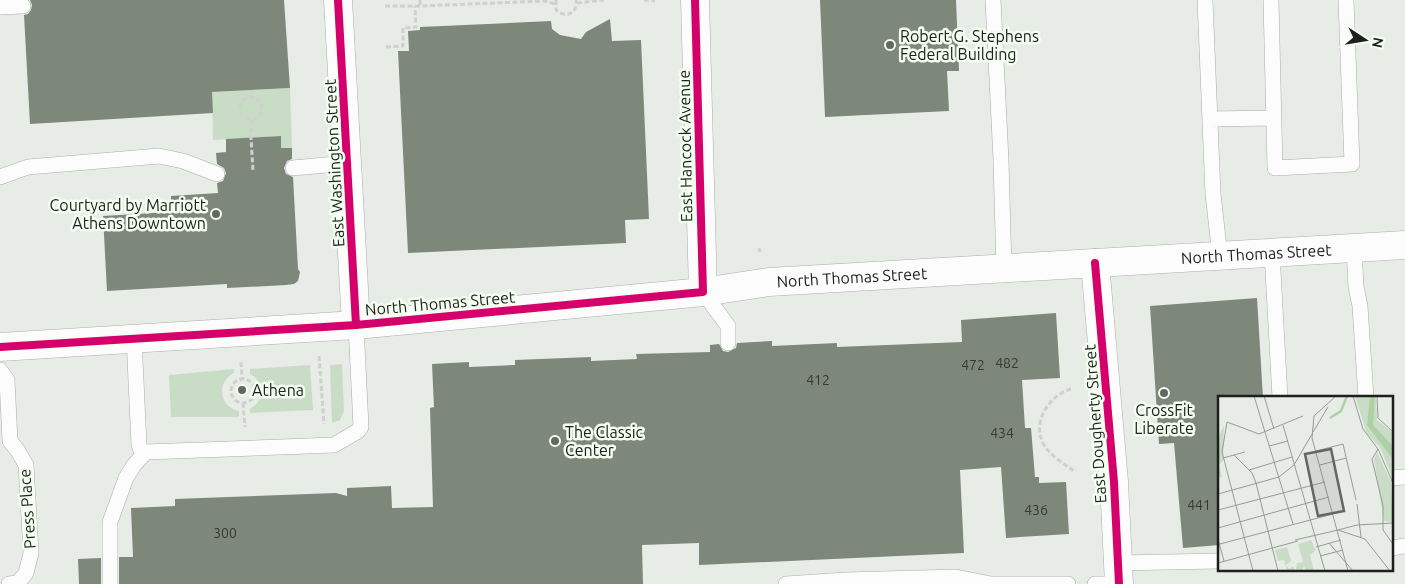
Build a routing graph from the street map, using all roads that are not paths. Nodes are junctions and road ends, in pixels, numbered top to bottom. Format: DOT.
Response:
graph roads {
  1 [pos="338,0"];
  2 [pos="695,0"];
  3 [pos="992,0"];
  4 [pos="1205,0"];
  5 [pos="1271,0"];
  6 [pos="1346,0"];
  7 [pos="23,6"];
  8 [pos="0,7"];
  9 [pos="1273,118"];
  10 [pos="1210,119"];
  11 [pos="347,163"];
  12 [pos="293,168"];
  13 [pos="217,174"];
  14 [pos="0,177"];
  15 [pos="1405,245"];
  16 [pos="1354,246"];
  17 [pos="1272,253"];
  18 [pos="1220,256"];
  19 [pos="1096,263"];
  20 [pos="1004,270"];
  21 [pos="703,292"];
  22 [pos="356,325"];
  23 [pos="134,338"];
  24 [pos="728,343"];
  25 [pos="0,346"];
  26 [pos="0,370"];
  27 [pos="1280,396"];
  28 [pos="1366,396"];
  29 [pos="5,441"];
  30 [pos="146,452"];
  31 [pos="1405,477"];
  32 [pos="1392,478"];
  33 [pos="1405,546"];
  34 [pos="1392,548"];
  35 [pos="1218,561"];
  36 [pos="1118,577"];
  37 [pos="9,584"];
  38 [pos="110,584"];
  39 [pos="786,584"];
  40 [pos="1068,584"];
  41 [pos="1095,584"];
  1 -- 11 [label="main road, East Washington Street"];
  2 -- 21 [label="main road, East Hancock Avenue"];
  3 -- 20 [label="lane"];
  4 -- 10 [label="lane"];
  5 -- 9 [label="lane"];
  6 -- 9 [label="lane"];
  7 -- 8 [label="lane"];
  9 -- 10 [label="lane"];
  10 -- 18 [label="lane"];
  11 -- 12 [label="lane"];
  11 -- 22 [label="main road, East Washington Street"];
  13 -- 14 [label="lane"];
  15 -- 16 [label="main road, North Thomas Street"];
  16 -- 17 [label="main road, North Thomas Street"];
  16 -- 28 [label="lane"];
  17 -- 18 [label="main road, North Thomas Street"];
  17 -- 27 [label="lane"];
  18 -- 19 [label="main road, North Thomas Street"];
  19 -- 20 [label="main road, North Thomas Street"];
  19 -- 36 [label="main road, East Dougherty Street"];
  20 -- 21 [label="main road, North Thomas Street"];
  21 -- 22 [label="main road, North Thomas Street"];
  21 -- 24 [label="lane"];
  22 -- 23 [label="main road, North Thomas Street"];
  22 -- 30 [label="lane"];
  23 -- 25 [label="main road, North Thomas Street"];
  23 -- 30 [label="lane"];
  26 -- 29 [label="lane, Press Place"];
  29 -- 37 [label="lane, Press Place"];
  30 -- 38 [label="lane"];
  31 -- 32 [label="lane"];
  33 -- 34 [label="lane"];
  35 -- 36 [label="lane"];
  36 -- 41 [label="lane"];
  39 -- 40 [label="lane"];
}
